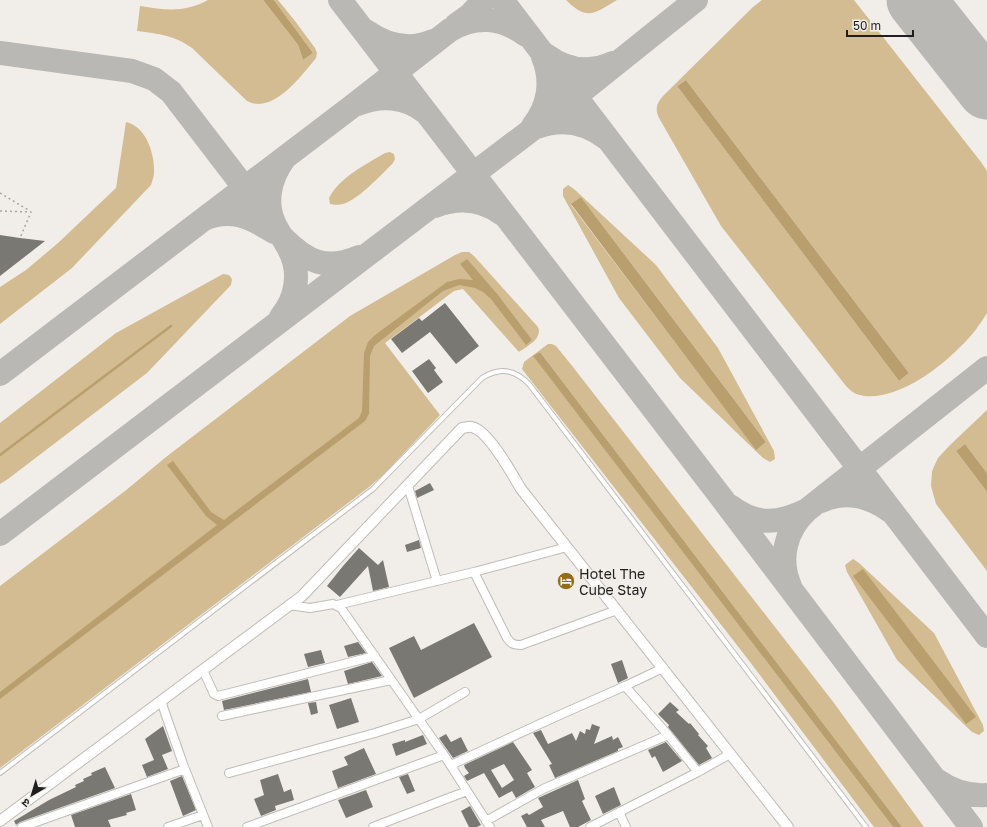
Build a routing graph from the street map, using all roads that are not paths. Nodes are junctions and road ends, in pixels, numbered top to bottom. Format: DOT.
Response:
graph roads {
  1 [pos="408,486"];
  2 [pos="567,546"];
  3 [pos="474,572"];
  4 [pos="437,581"];
  5 [pos="289,605"];
  6 [pos="337,605"];
  7 [pos="617,610"];
  8 [pos="375,656"];
  9 [pos="663,668"];
  10 [pos="204,670"];
  11 [pos="391,680"];
  12 [pos="625,686"];
  13 [pos="465,692"];
  14 [pos="161,701"];
  15 [pos="222,716"];
  16 [pos="419,719"];
  17 [pos="668,735"];
  18 [pos="730,754"];
  19 [pos="444,755"];
  20 [pos="450,765"];
  21 [pos="185,769"];
  22 [pos="698,772"];
  23 [pos="0,773"];
  24 [pos="229,773"];
  25 [pos="467,791"];
  26 [pos="619,812"];
  27 [pos="203,815"];
  28 [pos="0,821"];
  29 [pos="488,824"];
  30 [pos="22,827"];
  31 [pos="168,827"];
  32 [pos="208,827"];
  33 [pos="247,827"];
  34 [pos="373,827"];
  35 [pos="590,827"];
  36 [pos="626,827"];
  37 [pos="788,827"];
  38 [pos="866,827"];
  1 -- 2 [label="street"];
  1 -- 4 [label="street"];
  1 -- 5 [label="street"];
  2 -- 3 [label="street"];
  2 -- 7 [label="street"];
  3 -- 4 [label="street"];
  3 -- 7 [label="street"];
  4 -- 6 [label="street"];
  5 -- 6 [label="street"];
  5 -- 10 [label="street"];
  6 -- 8 [label="street"];
  7 -- 9 [label="street"];
  8 -- 10 [label="street"];
  8 -- 11 [label="street"];
  9 -- 12 [label="street"];
  9 -- 18 [label="street"];
  10 -- 14 [label="street"];
  11 -- 15 [label="street"];
  11 -- 16 [label="street"];
  12 -- 17 [label="street"];
  12 -- 20 [label="street"];
  13 -- 16 [label="street"];
  14 -- 21 [label="street"];
  14 -- 28 [label="street"];
  16 -- 19 [label="street"];
  16 -- 24 [label="street"];
  17 -- 22 [label="street"];
  17 -- 29 [label="street"];
  18 -- 22 [label="street"];
  18 -- 37 [label="street"];
  19 -- 20 [label="street"];
  19 -- 33 [label="street"];
  20 -- 25 [label="street"];
  21 -- 27 [label="street"];
  21 -- 30 [label="street"];
  22 -- 26 [label="street"];
  23 -- 38 [label="lane"];
  25 -- 29 [label="street"];
  25 -- 34 [label="street"];
  26 -- 35 [label="street"];
  26 -- 36 [label="street"];
  27 -- 31 [label="street"];
  27 -- 32 [label="street"];
}
